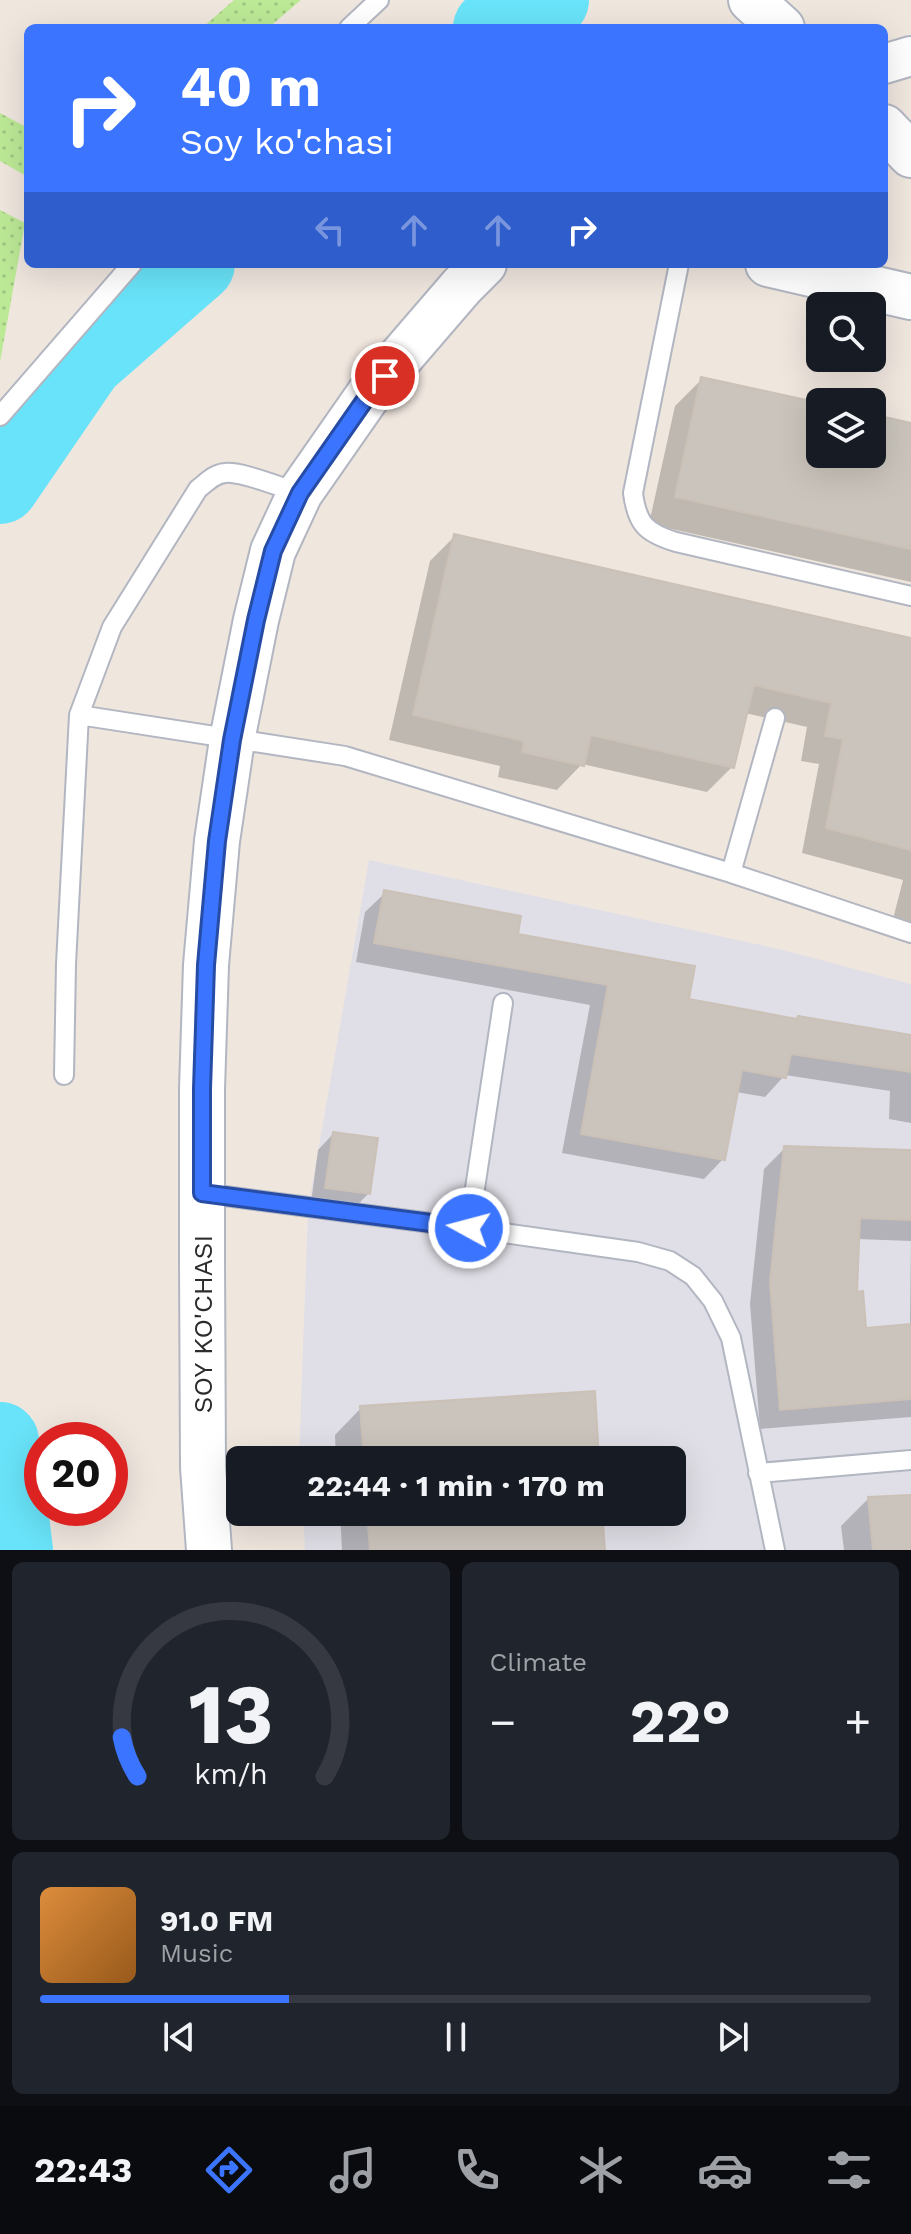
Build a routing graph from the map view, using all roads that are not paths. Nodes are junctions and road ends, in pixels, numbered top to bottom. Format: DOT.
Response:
graph roads {
  1 [pos="379,0"];
  2 [pos="751,0"];
  3 [pos="353,24"];
  4 [pos="778,24"];
  5 [pos="911,56"];
  6 [pos="888,63"];
  7 [pos="888,131"];
  8 [pos="911,155"];
  9 [pos="129,268"];
  10 [pos="501,268"];
  11 [pos="678,268"];
  12 [pos="785,268"];
  13 [pos="473,275"];
  14 [pos="911,297"];
  15 [pos="0,416"];
  16 [pos="300,493"];
  17 [pos="911,596"];
  18 [pos="79,715"];
  19 [pos="775,718"];
  20 [pos="232,740"];
  21 [pos="731,873"];
  22 [pos="911,933"];
  23 [pos="503,1003"];
  24 [pos="64,1075"];
  25 [pos="202,1193"];
  26 [pos="469,1228"];
  27 [pos="911,1460"];
  28 [pos="758,1473"];
  29 [pos="209,1550"];
  30 [pos="775,1550"];
  1 -- 3 [label="lane"];
  2 -- 4 [label="main road"];
  5 -- 6 [label="street"];
  7 -- 8 [label="main road"];
  9 -- 15 [label="lane"];
  10 -- 13 [label="main road"];
  11 -- 17 [label="lane"];
  12 -- 14 [label="main road"];
  13 -- 16 [label="main road, SOY KO'CHASI"];
  16 -- 18 [label="lane"];
  16 -- 20 [label="main road, SOY KO'CHASI"];
  18 -- 20 [label="lane"];
  18 -- 24 [label="lane"];
  19 -- 21 [label="lane"];
  20 -- 21 [label="lane"];
  20 -- 25 [label="main road, SOY KO'CHASI"];
  21 -- 22 [label="lane"];
  23 -- 26 [label="lane"];
  25 -- 26 [label="lane"];
  25 -- 29 [label="main road, SOY KO'CHASI"];
  26 -- 28 [label="lane"];
  27 -- 28 [label="lane"];
  28 -- 30 [label="lane"];
}
